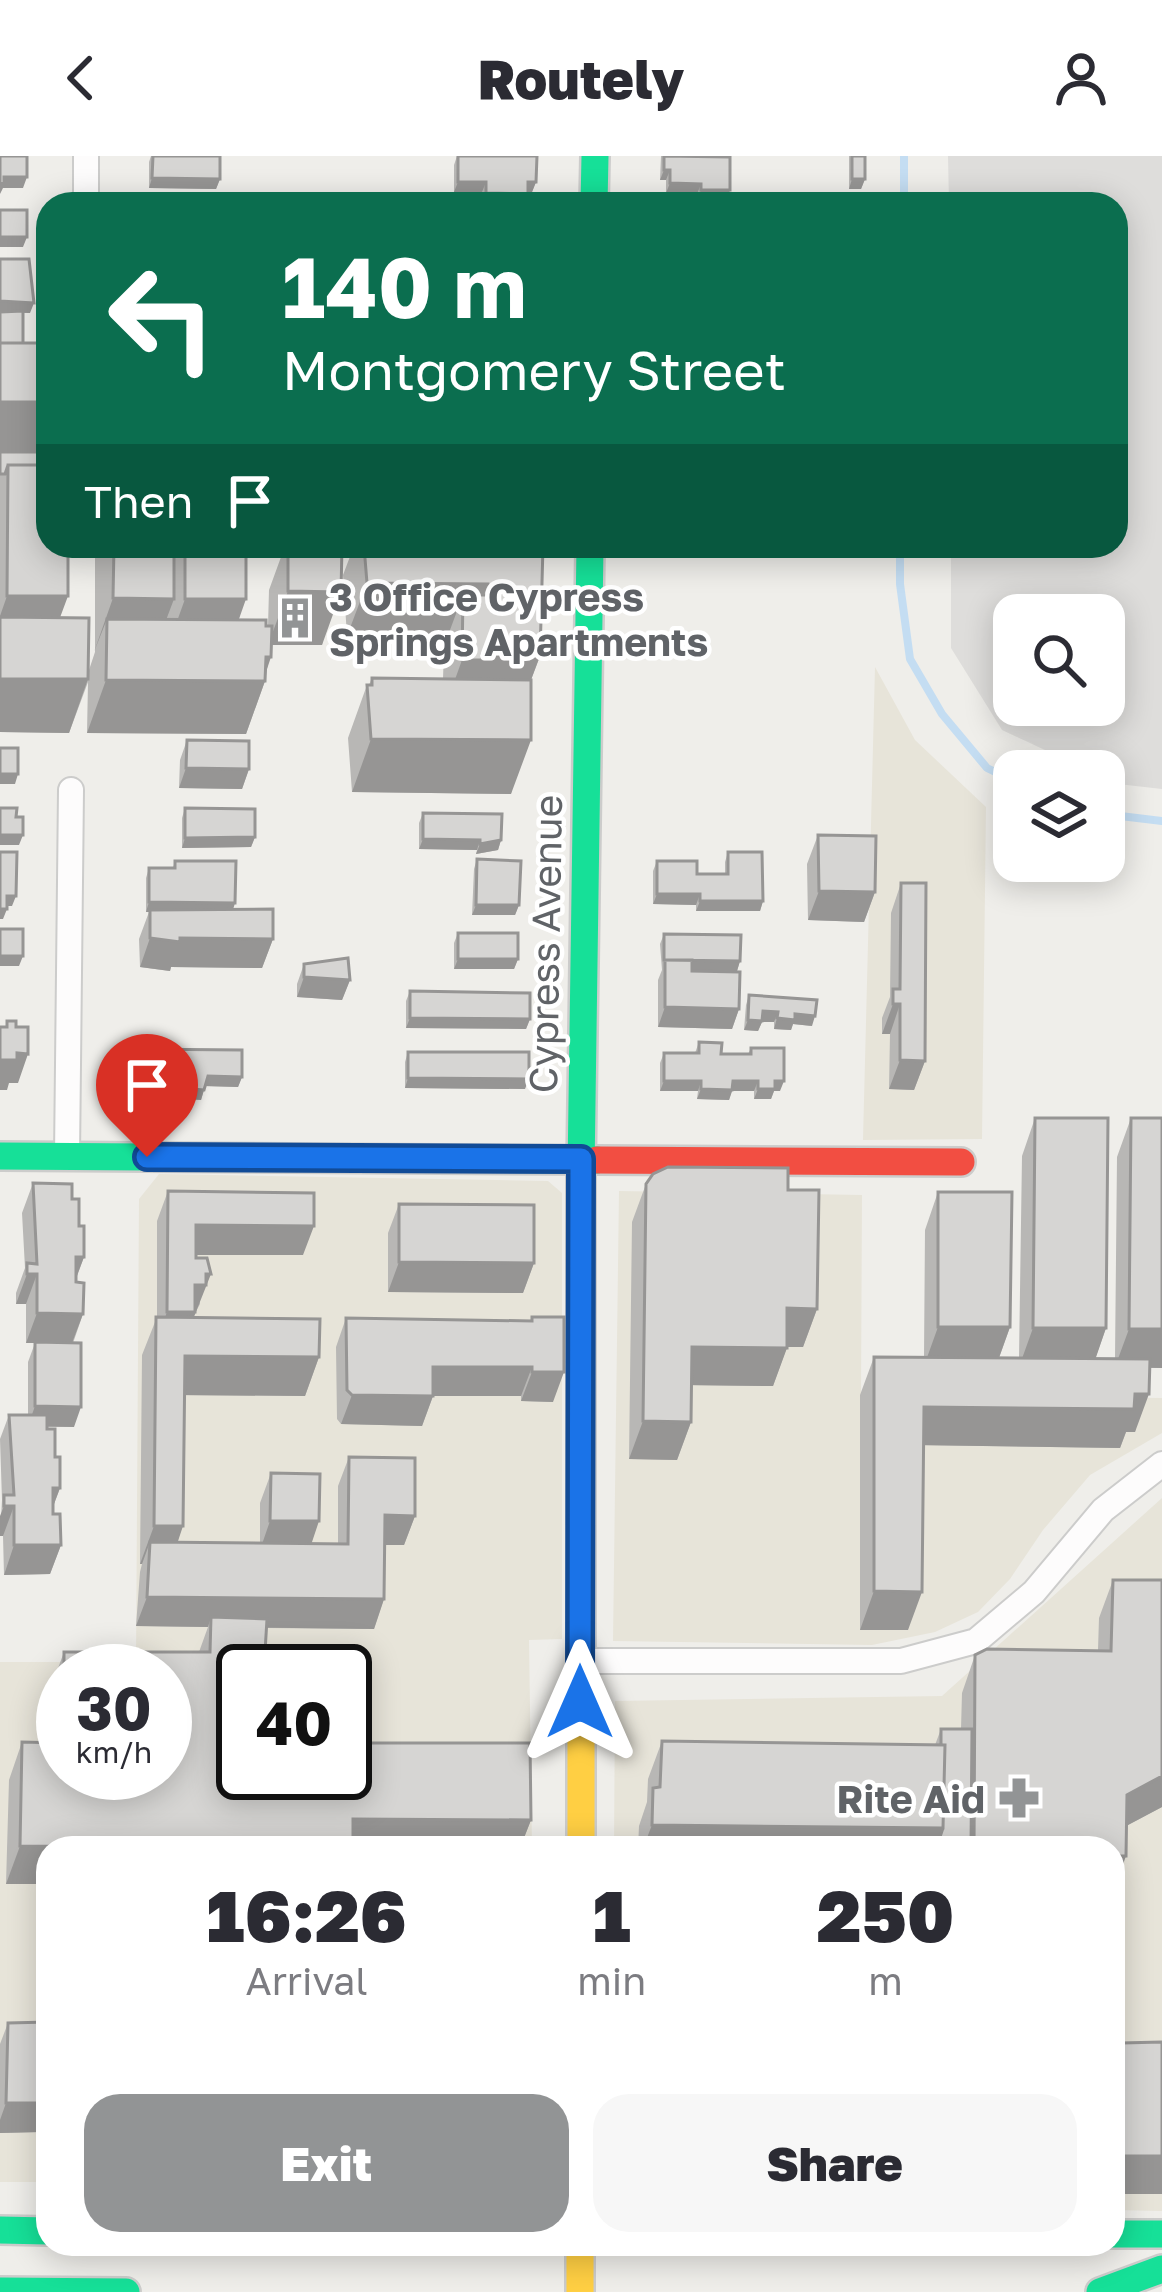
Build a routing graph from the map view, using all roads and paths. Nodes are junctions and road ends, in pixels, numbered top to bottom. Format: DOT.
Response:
graph roads {
  1 [pos="86,156"];
  2 [pos="595,156"];
  3 [pos="86,192"];
  4 [pos="594,192"];
  5 [pos="590,558"];
  6 [pos="71,790"];
  7 [pos="0,1156"];
  8 [pos="67,1156"];
  9 [pos="581,1159"];
  10 [pos="961,1162"];
  11 [pos="1162,1464"];
  12 [pos="580,1661"];
  13 [pos="581,1836"];
  14 [pos="0,2230"];
  15 [pos="36,2231"];
  16 [pos="1125,2234"];
  17 [pos="1162,2234"];
  18 [pos="580,2256"];
  19 [pos="1162,2269"];
  20 [pos="0,2291"];
  21 [pos="126,2292"];
  22 [pos="580,2292"];
  23 [pos="1100,2292"];
  1 -- 3 [label="street"];
  2 -- 4 [label="street"];
  5 -- 9 [label="street, Cypress Avenue"];
  6 -- 8 [label="street"];
  7 -- 8 [label="street"];
  8 -- 9 [label="street"];
  9 -- 10 [label="street"];
  9 -- 12 [label="street, Cypress Avenue"];
  11 -- 12 [label="street"];
  12 -- 13 [label="street, Cypress Avenue"];
  14 -- 15 [label="street"];
  16 -- 17 [label="street"];
  18 -- 22 [label="street"];
  19 -- 23 [label="street"];
  20 -- 21 [label="street"];
}
